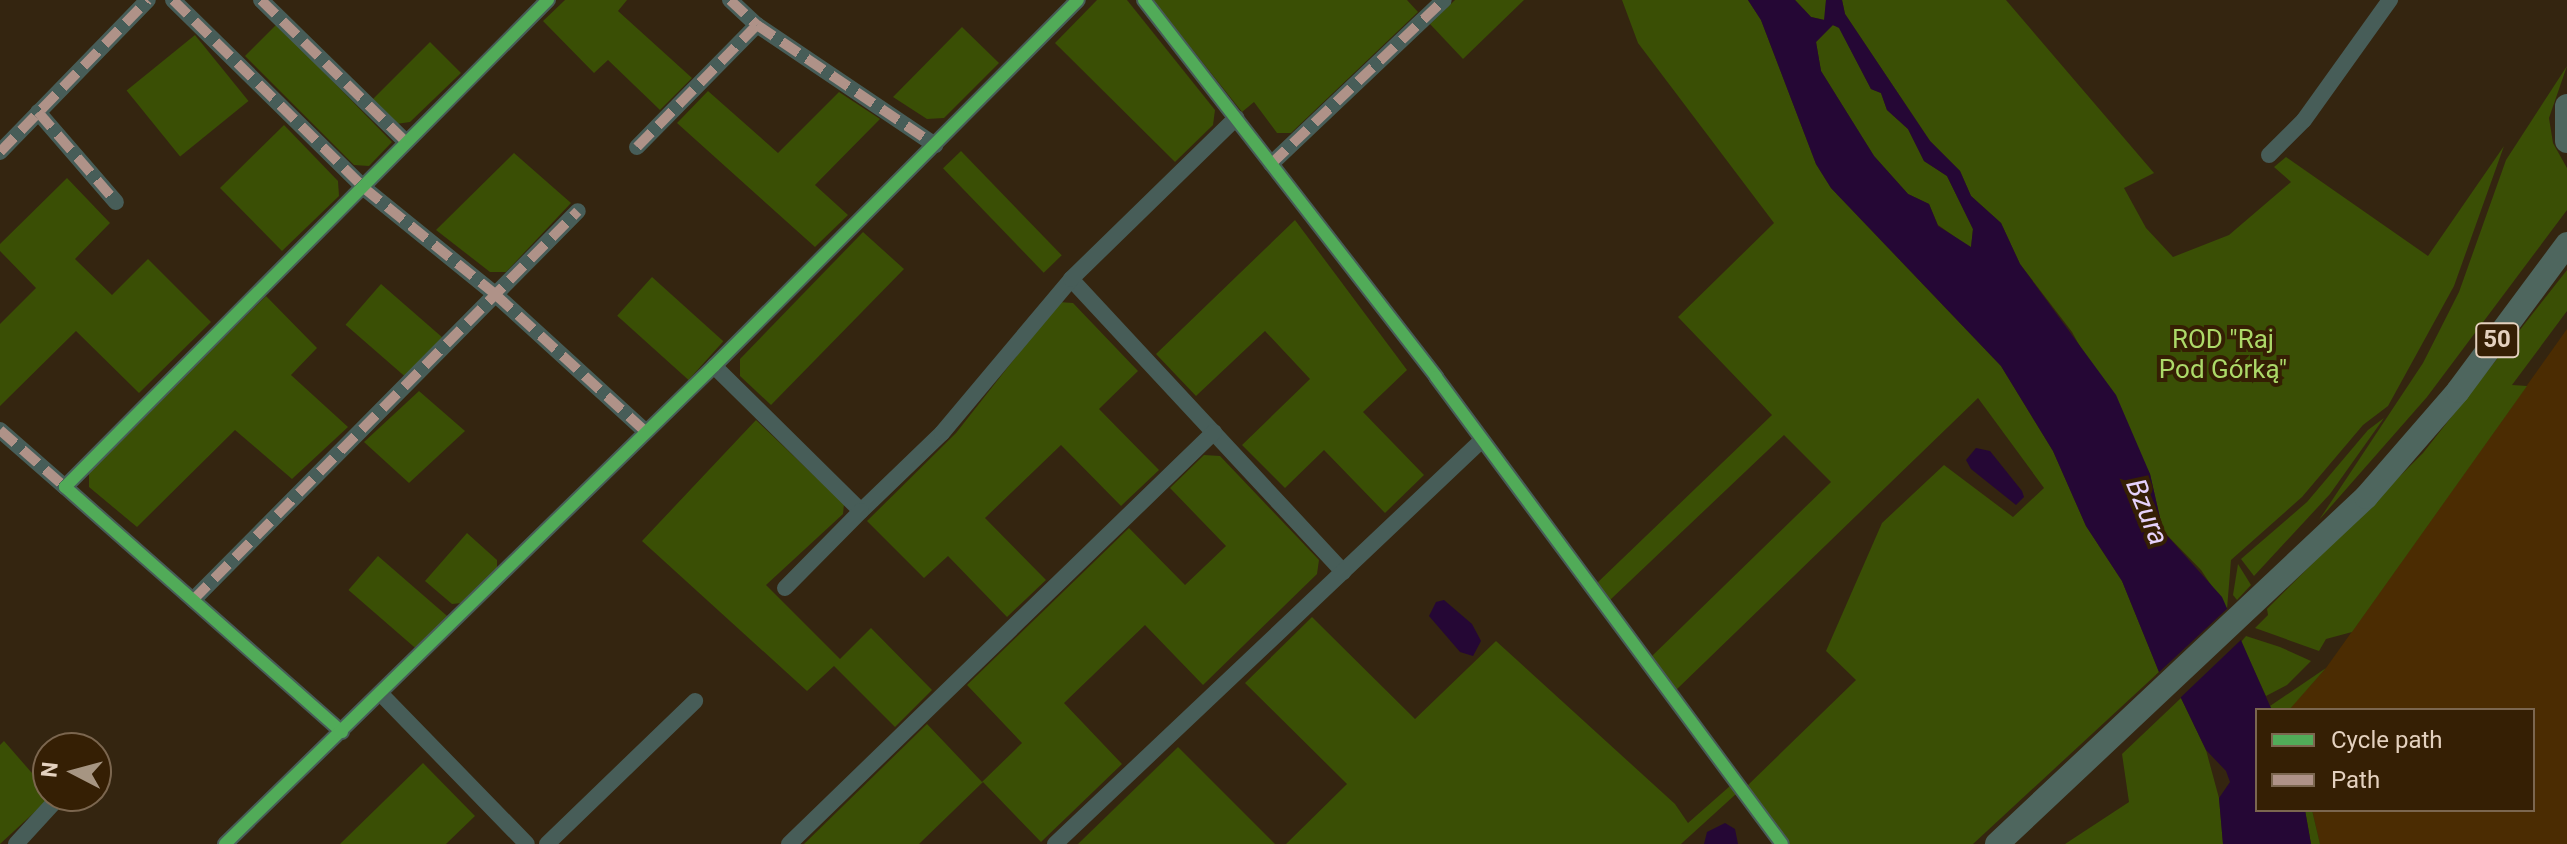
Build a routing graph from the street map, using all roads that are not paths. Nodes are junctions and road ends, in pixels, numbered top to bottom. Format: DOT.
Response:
graph roads {
  1 [pos="148,0"];
  2 [pos="173,0"];
  3 [pos="261,0"];
  4 [pos="548,0"];
  5 [pos="730,0"];
  6 [pos="1078,0"];
  7 [pos="1144,0"];
  8 [pos="1444,0"];
  9 [pos="2390,0"];
  10 [pos="757,25"];
  11 [pos="2567,106"];
  12 [pos="38,112"];
  13 [pos="1236,118"];
  14 [pos="2567,137"];
  15 [pos="406,142"];
  16 [pos="935,145"];
  17 [pos="637,147"];
  18 [pos="0,152"];
  19 [pos="2269,155"];
  20 [pos="1271,164"];
  21 [pos="364,188"];
  22 [pos="116,202"];
  23 [pos="578,211"];
  24 [pos="2566,245"];
  25 [pos="1071,279"];
  26 [pos="496,295"];
  27 [pos="714,366"];
  28 [pos="0,430"];
  29 [pos="645,431"];
  30 [pos="1214,432"];
  31 [pos="1481,441"];
  32 [pos="65,487"];
  33 [pos="861,511"];
  34 [pos="1343,572"];
  35 [pos="785,588"];
  36 [pos="193,600"];
  37 [pos="381,694"];
  38 [pos="695,701"];
  39 [pos="342,732"];
  40 [pos="45,812"];
  41 [pos="16,844"];
  42 [pos="225,844"];
  43 [pos="527,844"];
  44 [pos="547,844"];
  45 [pos="789,844"];
  46 [pos="1055,844"];
  47 [pos="1782,844"];
  48 [pos="1997,844"];
  1 -- 12 [label="street"];
  2 -- 21 [label="street"];
  3 -- 15 [label="street"];
  4 -- 15 [label="street"];
  5 -- 10 [label="street"];
  6 -- 16 [label="street"];
  7 -- 13 [label="street"];
  8 -- 20 [label="street"];
  9 -- 19 [label="street"];
  10 -- 16 [label="street"];
  10 -- 17 [label="street"];
  11 -- 14 [label="main road"];
  12 -- 18 [label="street"];
  12 -- 22 [label="street"];
  13 -- 20 [label="street"];
  13 -- 25 [label="street"];
  15 -- 21 [label="street"];
  16 -- 27 [label="street"];
  20 -- 31 [label="street"];
  21 -- 26 [label="street"];
  21 -- 32 [label="street"];
  23 -- 26 [label="street"];
  24 -- 48 [label="main road, 50"];
  25 -- 30 [label="street"];
  25 -- 33 [label="street"];
  26 -- 29 [label="street"];
  26 -- 36 [label="street"];
  27 -- 29 [label="street"];
  27 -- 33 [label="street"];
  28 -- 32 [label="street"];
  29 -- 37 [label="street"];
  30 -- 34 [label="street"];
  30 -- 45 [label="street"];
  31 -- 34 [label="street"];
  31 -- 47 [label="street"];
  32 -- 36 [label="street"];
  33 -- 35 [label="street"];
  34 -- 46 [label="street"];
  36 -- 39 [label="street"];
  37 -- 39 [label="street"];
  37 -- 43 [label="street"];
  38 -- 44 [label="street"];
  39 -- 42 [label="street"];
  40 -- 41 [label="street"];
}
